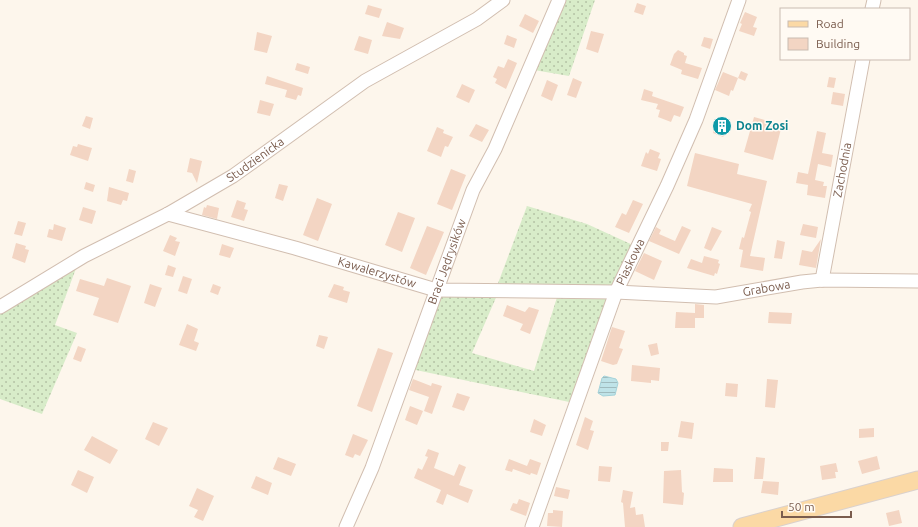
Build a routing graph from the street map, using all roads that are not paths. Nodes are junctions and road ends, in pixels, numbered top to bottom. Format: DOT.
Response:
graph roads {
  1 [pos="503,0"];
  2 [pos="559,0"];
  3 [pos="739,0"];
  4 [pos="863,60"];
  5 [pos="168,214"];
  6 [pos="822,280"];
  7 [pos="918,281"];
  8 [pos="436,290"];
  9 [pos="616,292"];
  10 [pos="0,307"];
  11 [pos="918,480"];
  12 [pos="346,527"];
  13 [pos="532,527"];
  14 [pos="742,527"];
  1 -- 5 [label="street, Studzienicka"];
  2 -- 8 [label="street, Braci Jędrysików"];
  3 -- 9 [label="street, Piaskowa"];
  4 -- 6 [label="street, Zachodnia"];
  5 -- 8 [label="street, Kawalerzystów"];
  5 -- 10 [label="street, Studzienicka"];
  6 -- 7 [label="street, Grabowa"];
  6 -- 9 [label="street, Grabowa"];
  8 -- 9 [label="street, Kawalerzystów"];
  8 -- 12 [label="street, Braci Jędrysików"];
  9 -- 13 [label="street, Piaskowa"];
  11 -- 14 [label="main road"];
}
